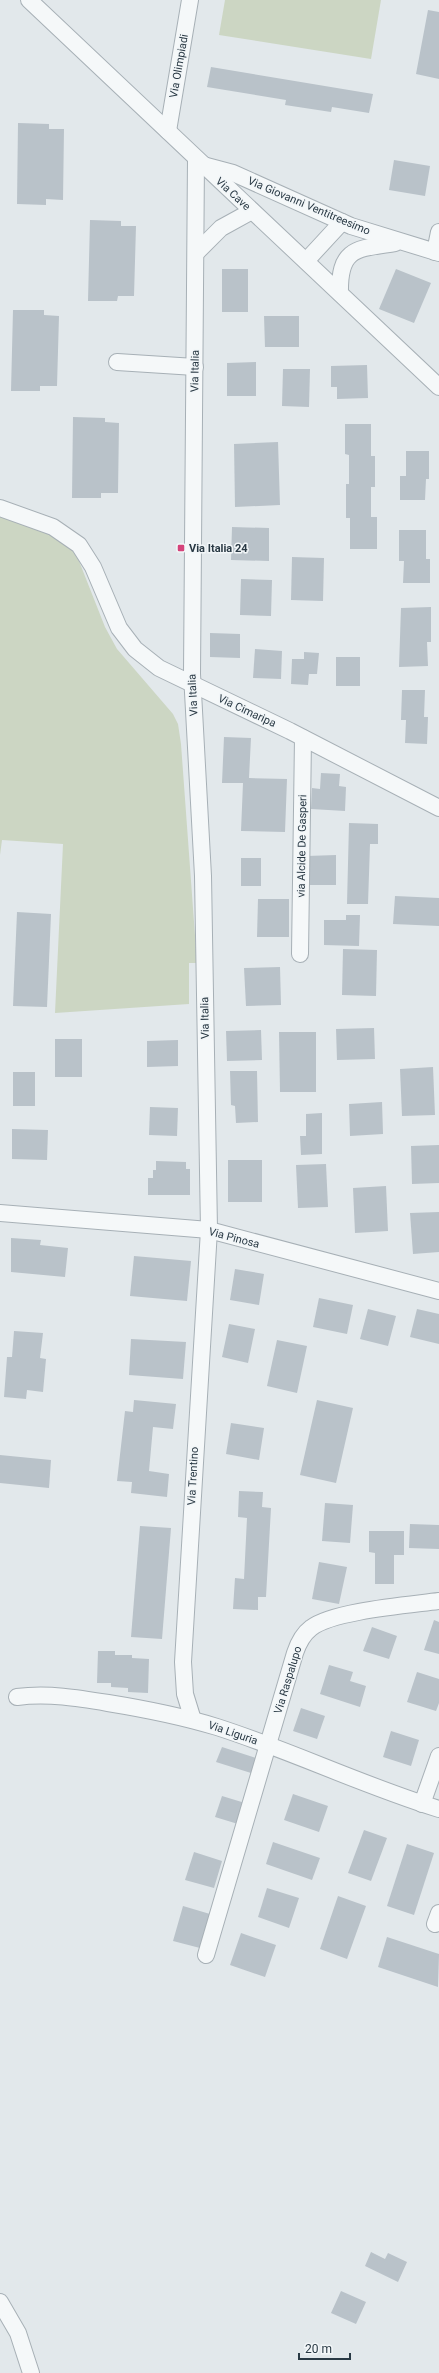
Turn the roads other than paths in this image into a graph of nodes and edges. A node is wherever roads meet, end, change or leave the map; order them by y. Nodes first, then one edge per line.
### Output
1 (29, 0) edge
2 (190, 0) edge
3 (168, 131) junction
4 (199, 162) junction
5 (252, 211) junction
6 (342, 222) junction
7 (439, 232) edge
8 (399, 242) junction
9 (437, 252) edge
10 (196, 253) junction
11 (306, 261) junction
12 (340, 293) junction
13 (117, 362) dead end
14 (195, 367) junction
15 (439, 387) edge
16 (0, 508) edge
17 (192, 685) junction
18 (303, 738) junction
19 (439, 808) edge
20 (300, 954) dead end
21 (0, 1213) edge
22 (209, 1230) junction
23 (439, 1291) edge
24 (439, 1600) edge
25 (17, 1697) dead end
26 (193, 1720) junction
27 (268, 1746) junction
28 (439, 1756) edge
29 (422, 1804) junction
30 (439, 1809) edge
31 (206, 1955) dead end
32 (0, 2302) edge
33 (31, 2373) edge

1 - 3 street, Via Cave
2 - 3 street, Via Olimpiadi
3 - 4 street, Via Cave
4 - 5 street, Via Cave
4 - 6 street, Via Giovanni Ventitreesimo
4 - 10 street, Via Italia
5 - 10 street
5 - 11 street, Via Cave
6 - 8 street, Via Giovanni Ventitreesimo
6 - 11 street
7 - 9 street
8 - 9 street, Via Giovanni Ventitreesimo
8 - 12 street
10 - 14 street, Via Italia
11 - 12 street, Via Cave
12 - 15 street, Via Cave
13 - 14 street
14 - 17 street, Via Italia
16 - 17 street, Via Cimaripa
17 - 18 street, Via Cimaripa
17 - 22 street, Via Italia
18 - 19 street, Via Cimaripa
18 - 20 street, via Alcide De Gasperi
21 - 22 street, Via Pinosa
22 - 23 street, Via Pinosa
22 - 26 street, Via Trentino
24 - 27 street, Via Raspalupo
25 - 26 street, Via Liguria
26 - 27 street, Via Liguria
27 - 29 street, Via Liguria
27 - 31 street, Via Raspalupo
28 - 29 street
29 - 30 street, Via Liguria
32 - 33 street

